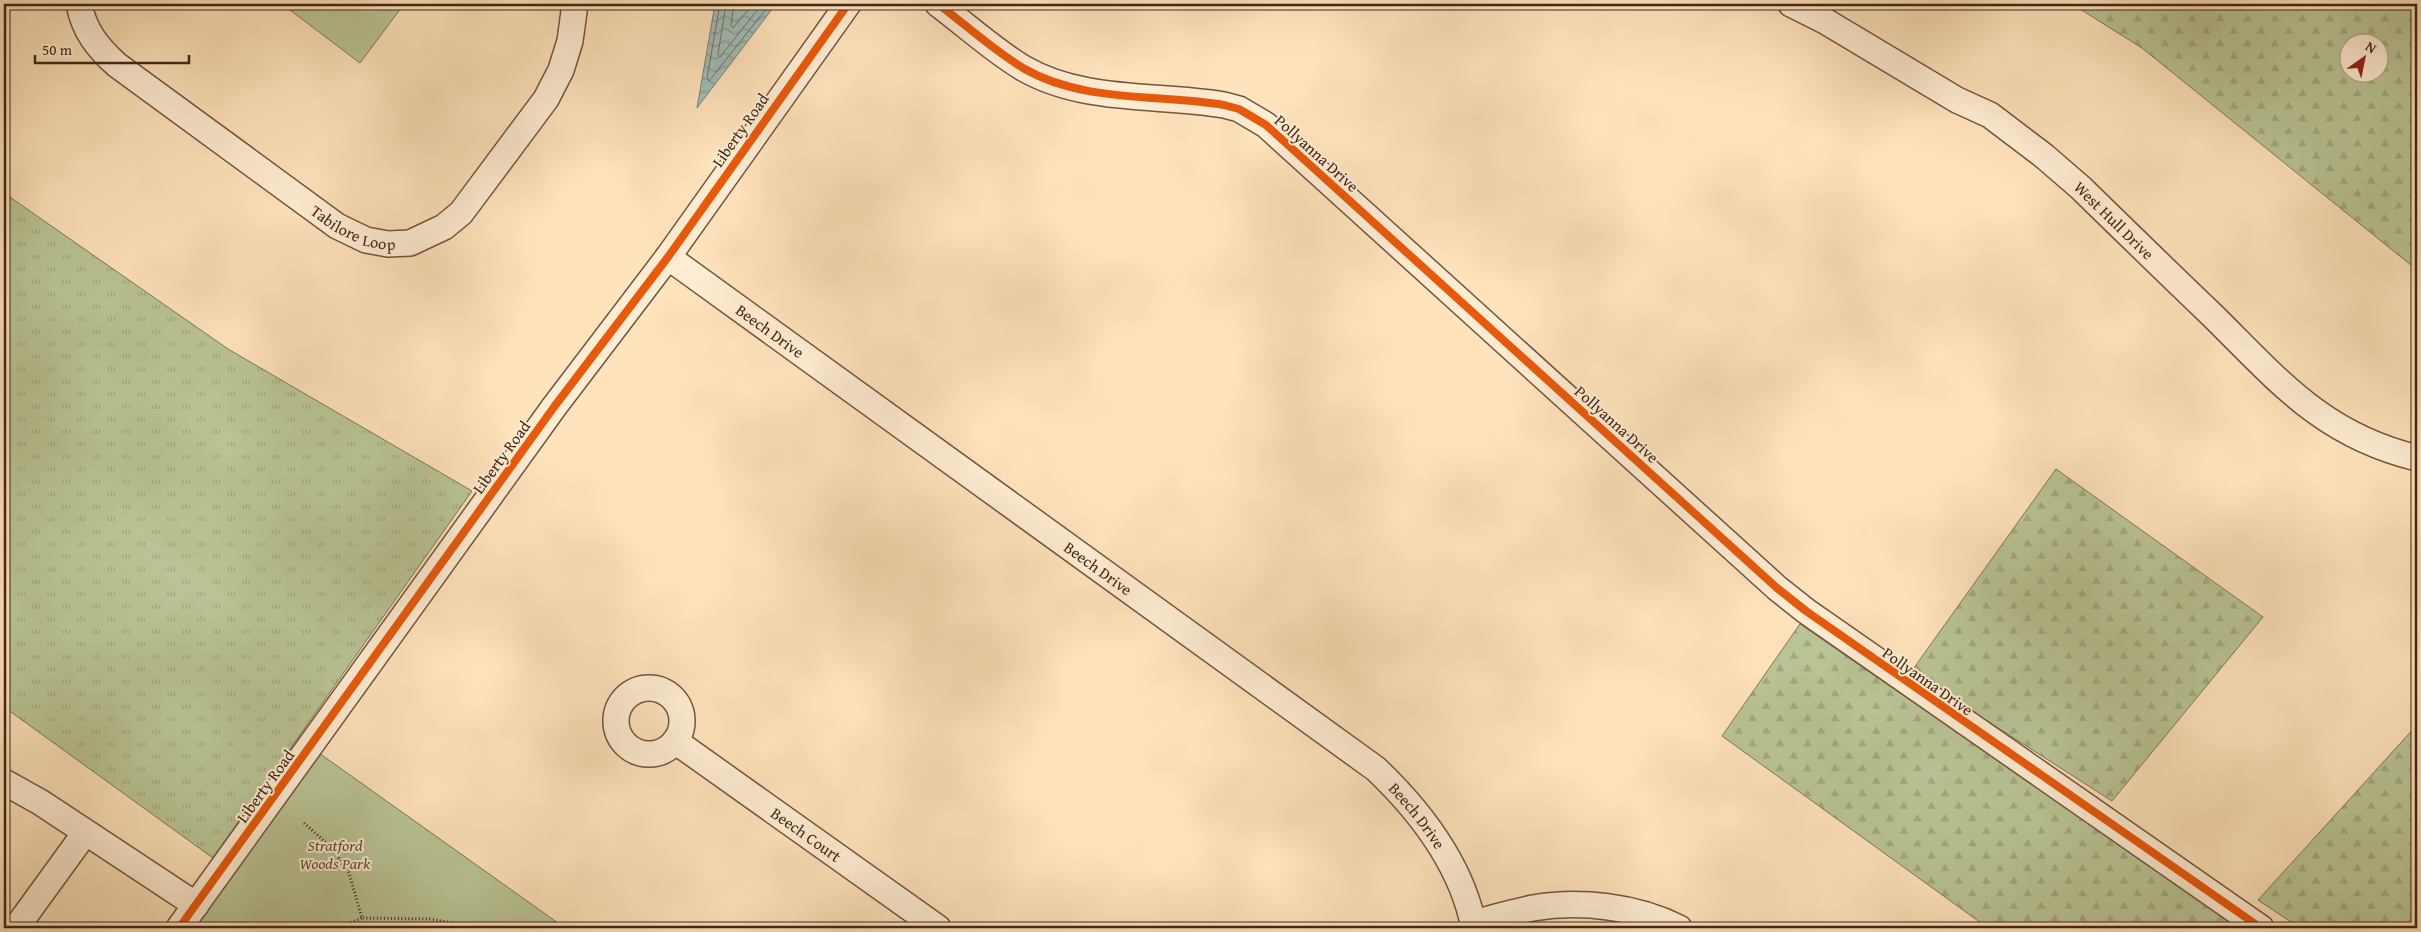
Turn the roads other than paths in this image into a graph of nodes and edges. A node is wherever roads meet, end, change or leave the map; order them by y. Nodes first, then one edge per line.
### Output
1 (80, 4) edge
2 (575, 4) edge
3 (848, 4) edge
4 (938, 4) edge
5 (1791, 4) edge
6 (668, 256) junction
7 (2417, 458) edge
8 (675, 741) dead end
9 (4, 782) edge
10 (85, 832) junction
11 (196, 905) junction
12 (1473, 925) edge
13 (16, 928) edge
14 (179, 928) edge
15 (938, 928) edge
16 (1679, 928) edge
17 (2261, 928) edge

1 - 2 street, Tabilore Loop
3 - 6 street, Liberty Road
4 - 17 street, Pollyanna Drive
5 - 7 street, West Hull Drive
6 - 11 street, Liberty Road
6 - 12 street, Beech Drive
8 - 15 street, Beech Court
9 - 10 street
10 - 11 street
10 - 13 street
11 - 14 street, Liberty Road
12 - 16 street

